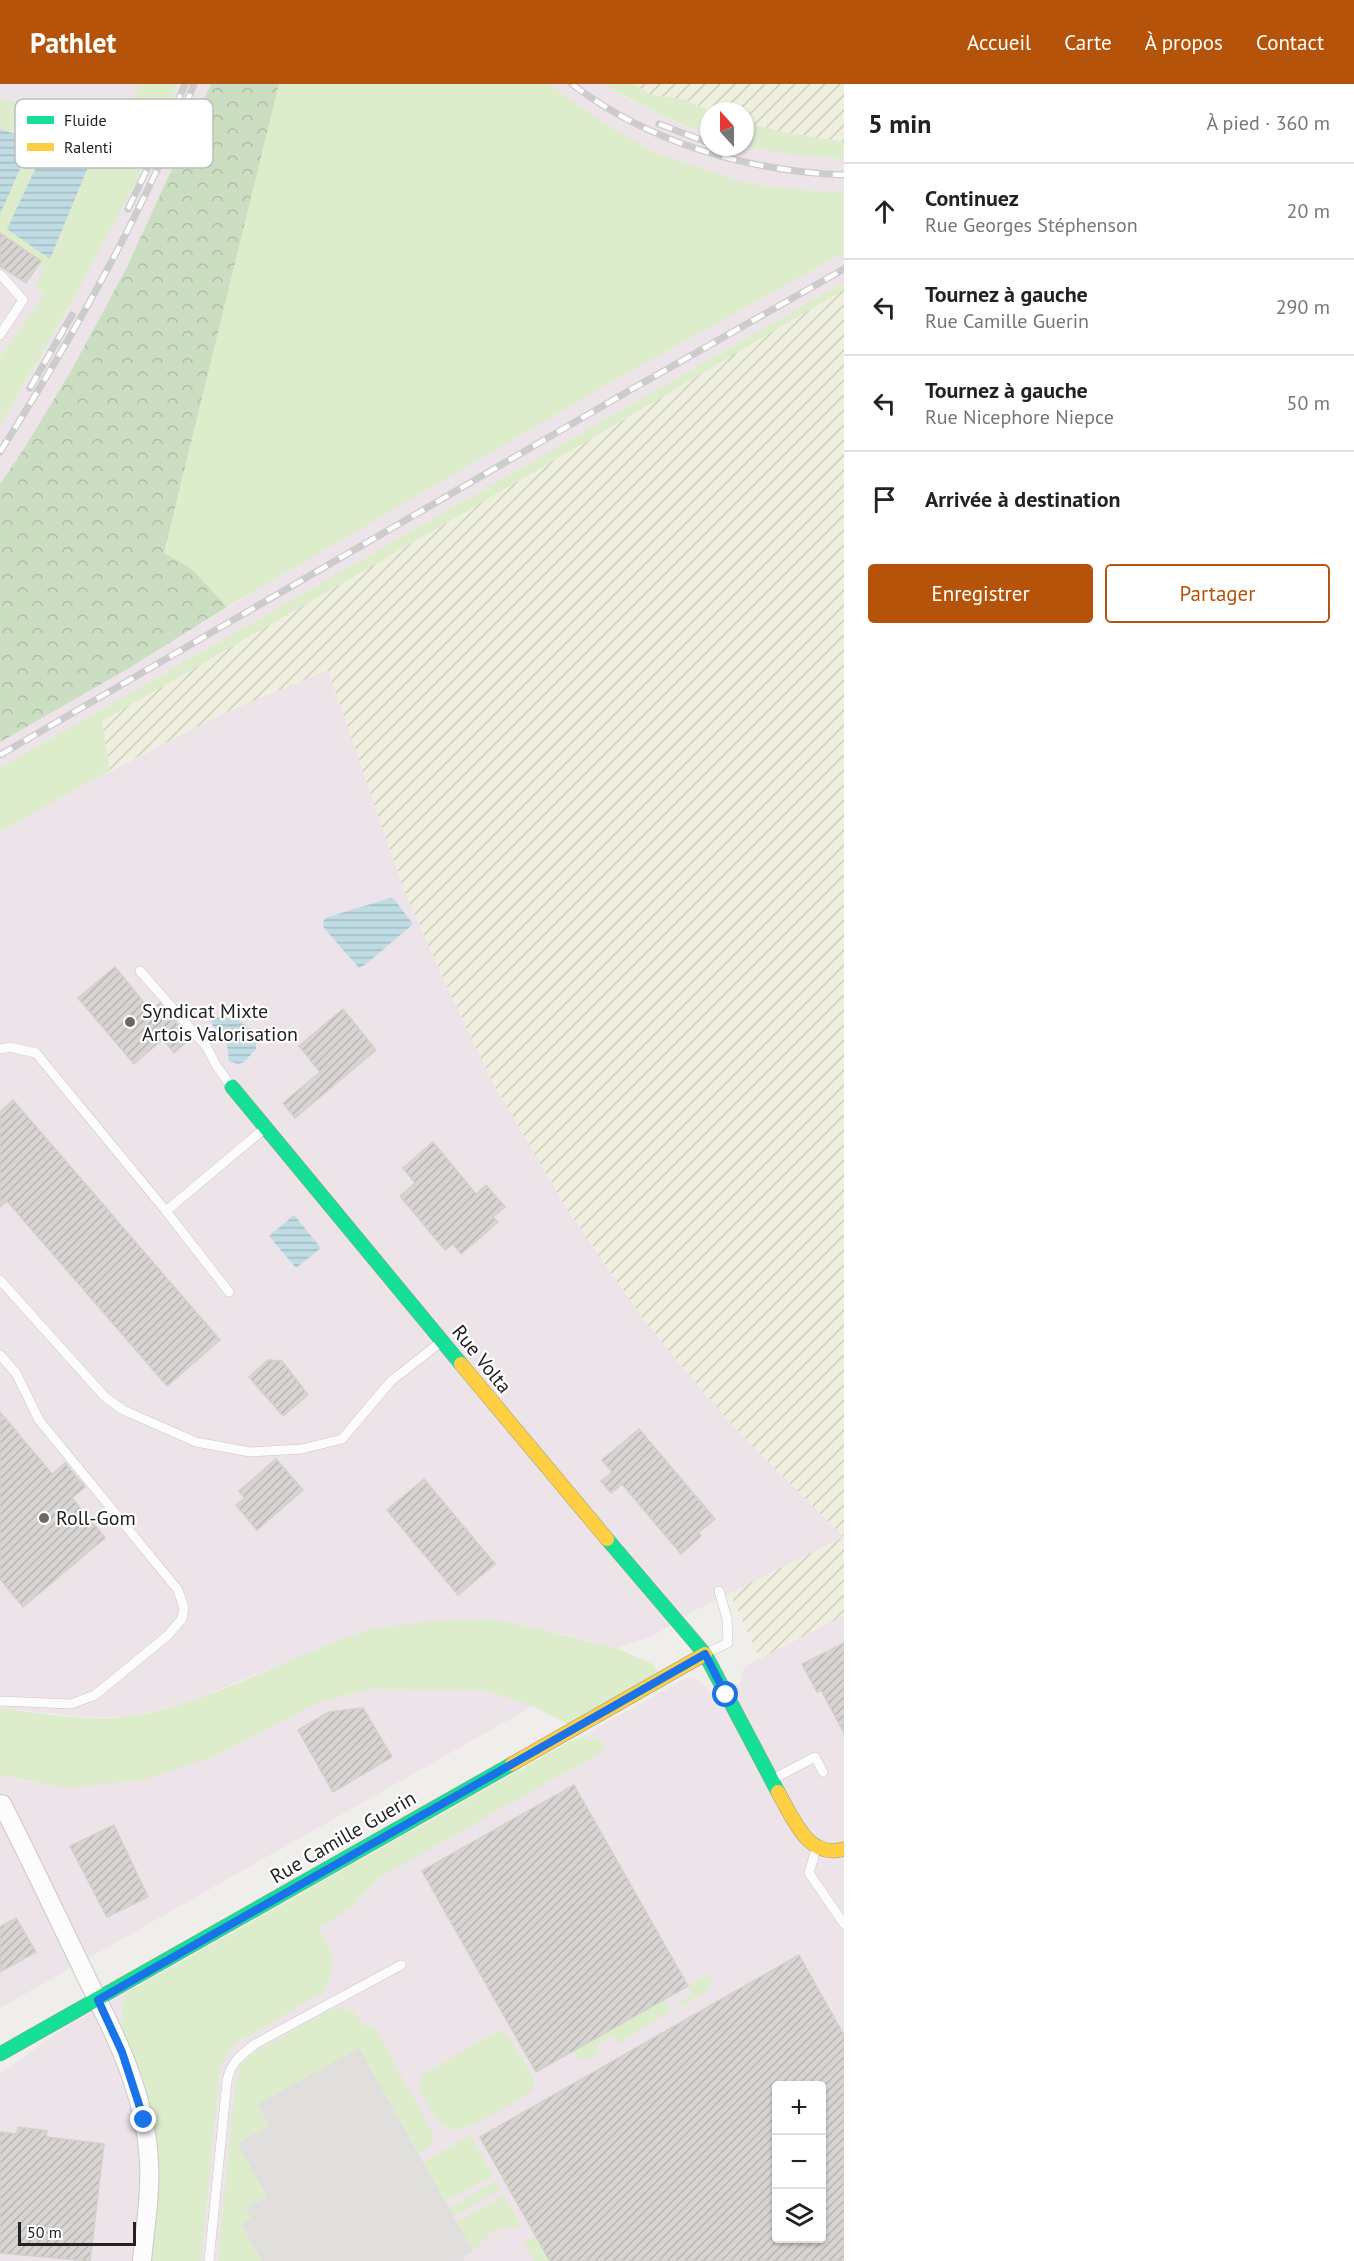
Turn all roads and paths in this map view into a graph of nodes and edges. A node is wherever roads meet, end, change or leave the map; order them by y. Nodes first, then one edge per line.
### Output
1 (0, 274) edge
2 (0, 335) edge
3 (140, 971) dead end
4 (0, 1049) edge
5 (232, 1087) joint
6 (266, 1128) junction
7 (166, 1211) junction
8 (0, 1280) edge
9 (229, 1292) dead end
10 (442, 1341) junction
11 (0, 1355) edge
12 (719, 1591) dead end
13 (705, 1654) junction
14 (0, 1701) edge
15 (823, 1772) dead end
16 (771, 1780) junction
17 (2, 1804) dead end
18 (816, 1848) junction
19 (844, 1849) edge
20 (844, 1924) edge
21 (401, 1965) dead end
22 (98, 2000) junction
23 (0, 2054) edge
24 (142, 2261) edge
25 (209, 2261) edge

1 - 2 lane
3 - 5 lane
4 - 7 lane
5 - 6 street, Rue Volta
6 - 7 lane
6 - 10 street, Rue Volta
7 - 9 lane
8 - 10 lane
10 - 13 street, Rue Volta
11 - 14 lane
12 - 13 lane
13 - 16 street, Rue Volta
13 - 22 street, Rue Camille Guerin
15 - 16 lane
16 - 18 street, Rue Volta
17 - 22 street
18 - 19 street
18 - 20 lane
21 - 25 lane
22 - 23 street, Rue Camille Guerin
22 - 24 street

